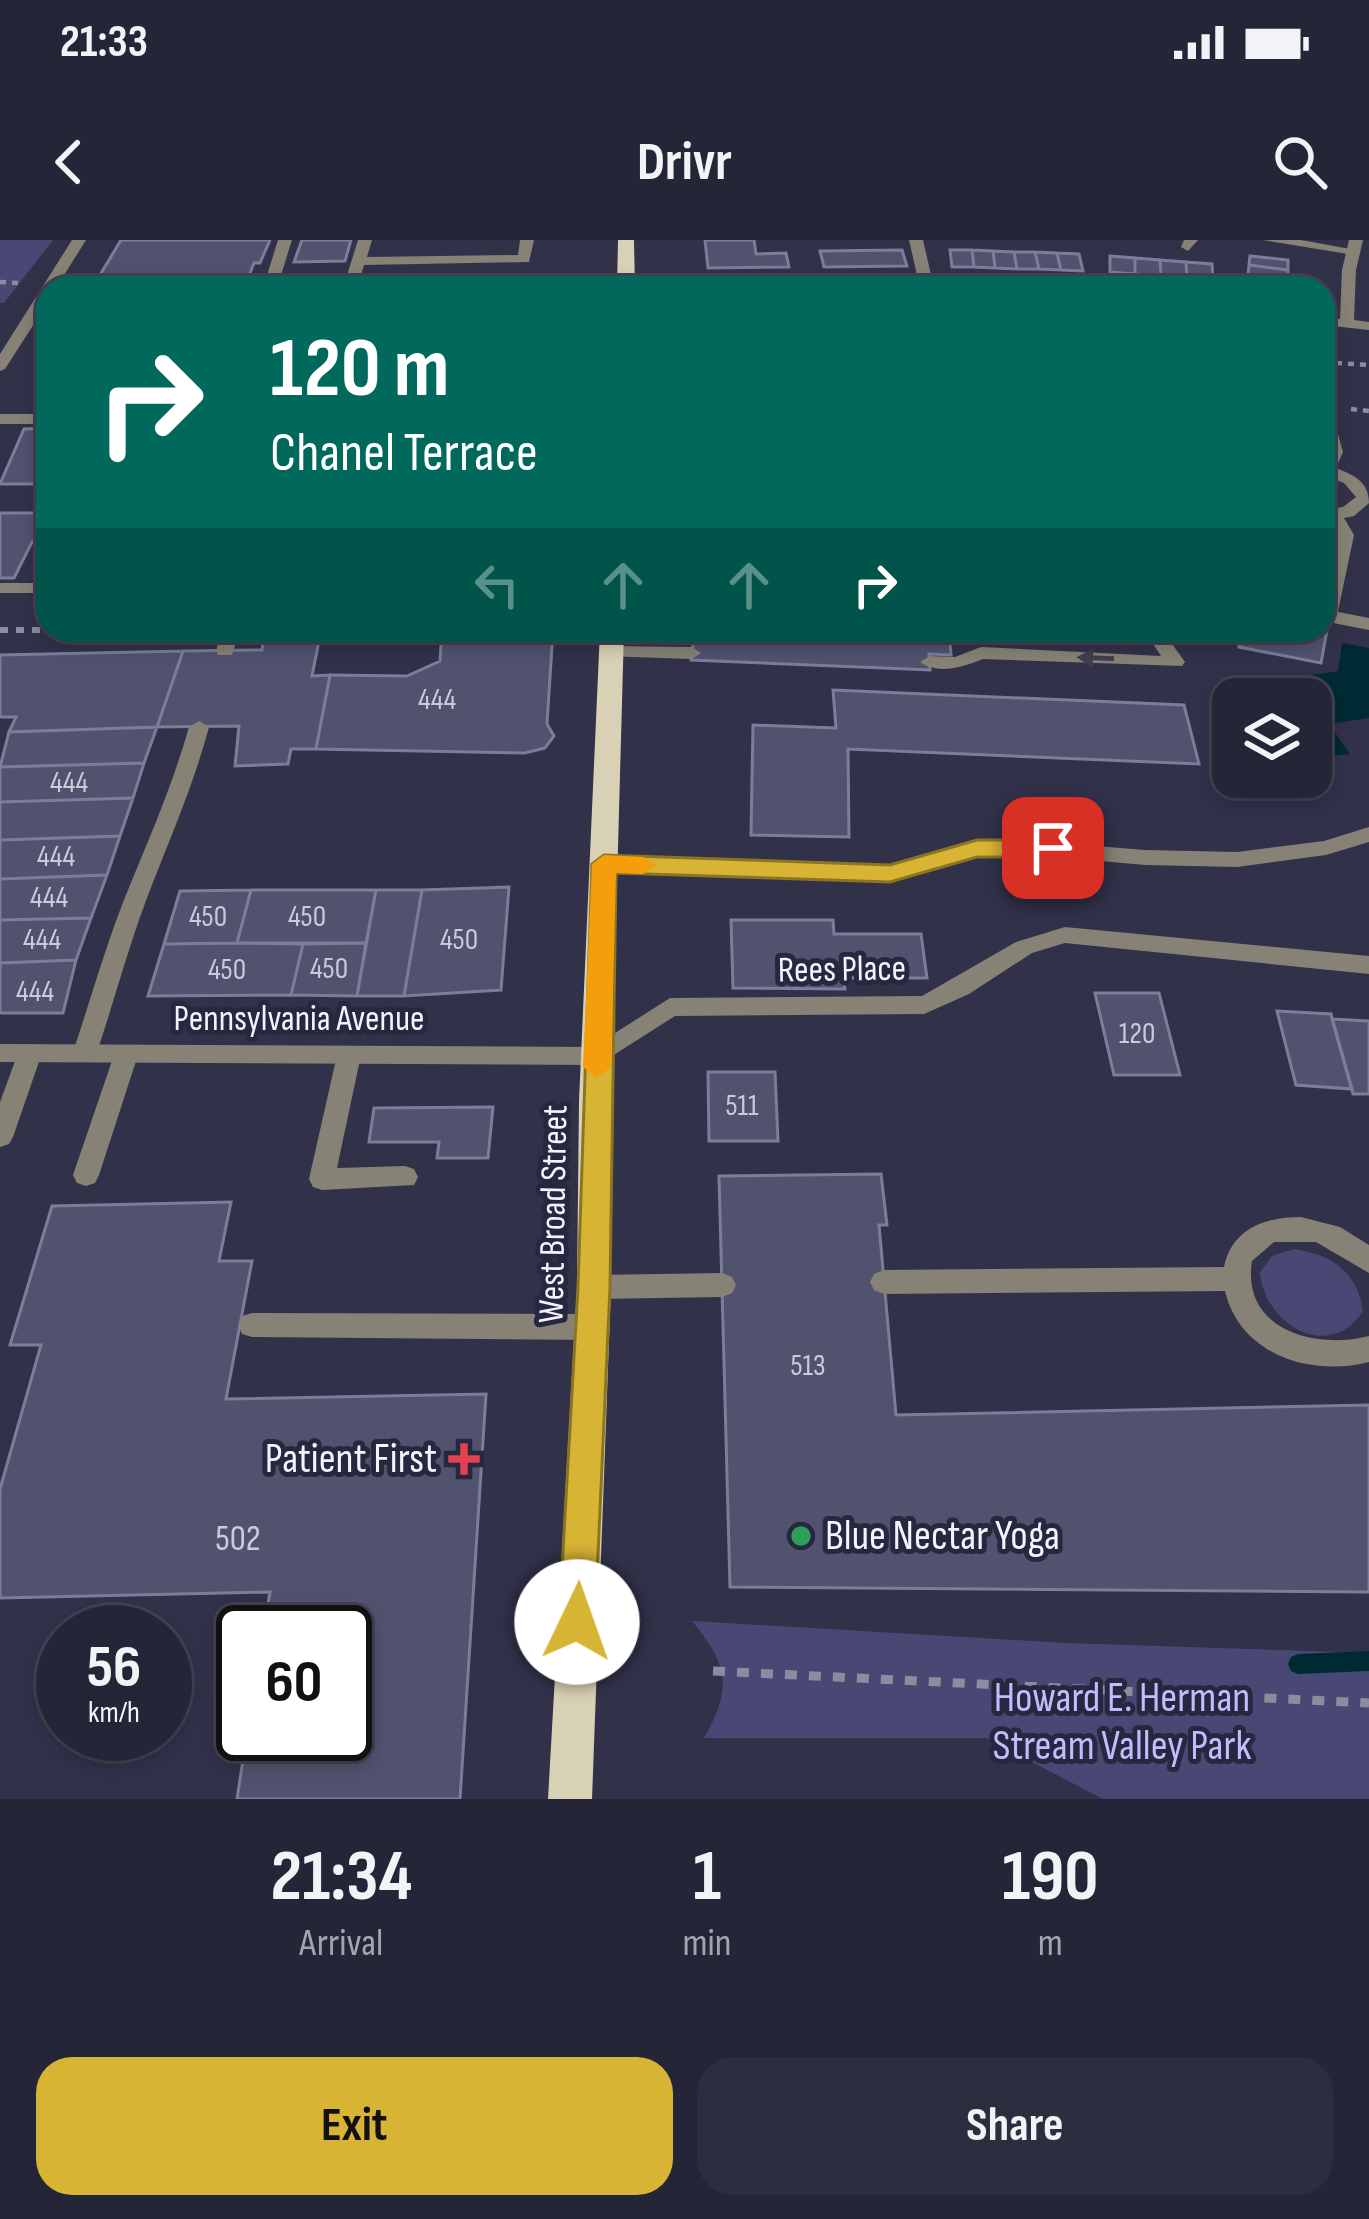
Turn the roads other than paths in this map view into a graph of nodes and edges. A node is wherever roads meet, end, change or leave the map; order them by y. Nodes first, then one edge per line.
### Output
1 (80, 240) edge
2 (285, 240) edge
3 (365, 240) edge
4 (527, 240) edge
5 (626, 240) edge
6 (916, 240) edge
7 (1270, 240) edge
8 (1355, 246) edge
9 (358, 261) junction
10 (58, 276) edge
11 (274, 276) edge
12 (354, 276) edge
13 (626, 276) edge
14 (924, 276) edge
15 (36, 311) edge
16 (1335, 322) edge
17 (1347, 323) junction
18 (1369, 326) edge
19 (0, 366) edge
20 (36, 418) edge
21 (0, 419) edge
22 (1335, 473) edge
23 (1335, 514) edge
24 (1335, 523) edge
25 (1335, 578) edge
26 (36, 587) edge
27 (0, 588) edge
28 (1335, 617) edge
29 (1369, 624) edge
30 (228, 642) edge
31 (612, 642) edge
32 (619, 642) edge
33 (1161, 642) edge
34 (225, 651) dead end
35 (692, 653) dead end
36 (929, 662) dead end
37 (199, 727) dead end
38 (1369, 834) edge
39 (604, 864) junction
40 (1369, 964) edge
41 (0, 1053) edge
42 (30, 1053) junction
43 (84, 1054) junction
44 (126, 1055) junction
45 (350, 1055) junction
46 (598, 1056) junction
47 (0, 1138) edge
48 (86, 1175) dead end
49 (404, 1178) dead end
50 (1369, 1261) edge
51 (1235, 1279) junction
52 (884, 1282) dead end
53 (722, 1285) dead end
54 (594, 1287) junction
55 (252, 1325) dead end
56 (592, 1327) junction
57 (1369, 1349) edge
58 (570, 1799) edge

1 - 10 street
2 - 11 street
3 - 9 street
4 - 9 street
5 - 13 main road
6 - 14 street
7 - 8 street
8 - 17 street
9 - 12 street
15 - 19 street
16 - 17 street
17 - 18 street
20 - 21 street
22 - 23 street
24 - 25 street
26 - 27 street
28 - 29 street
30 - 34 street
31 - 39 main road, West Broad Street
32 - 35 street
33 -> 36 street
37 - 43 street
38 - 39 street
39 - 46 main road, West Broad Street
40 - 46 street, Rees Place
41 - 42 street, Pennsylvania Avenue
42 - 43 street, Pennsylvania Avenue
42 - 47 street
43 - 44 street, Pennsylvania Avenue
44 - 45 street, Pennsylvania Avenue
44 - 48 street
45 - 46 street, Pennsylvania Avenue
45 - 49 street
46 - 54 main road, West Broad Street
50 - 51 street
51 - 52 street
51 - 57 street
53 - 54 street
54 - 56 main road, West Broad Street
55 - 56 street
56 - 58 main road, West Broad Street

